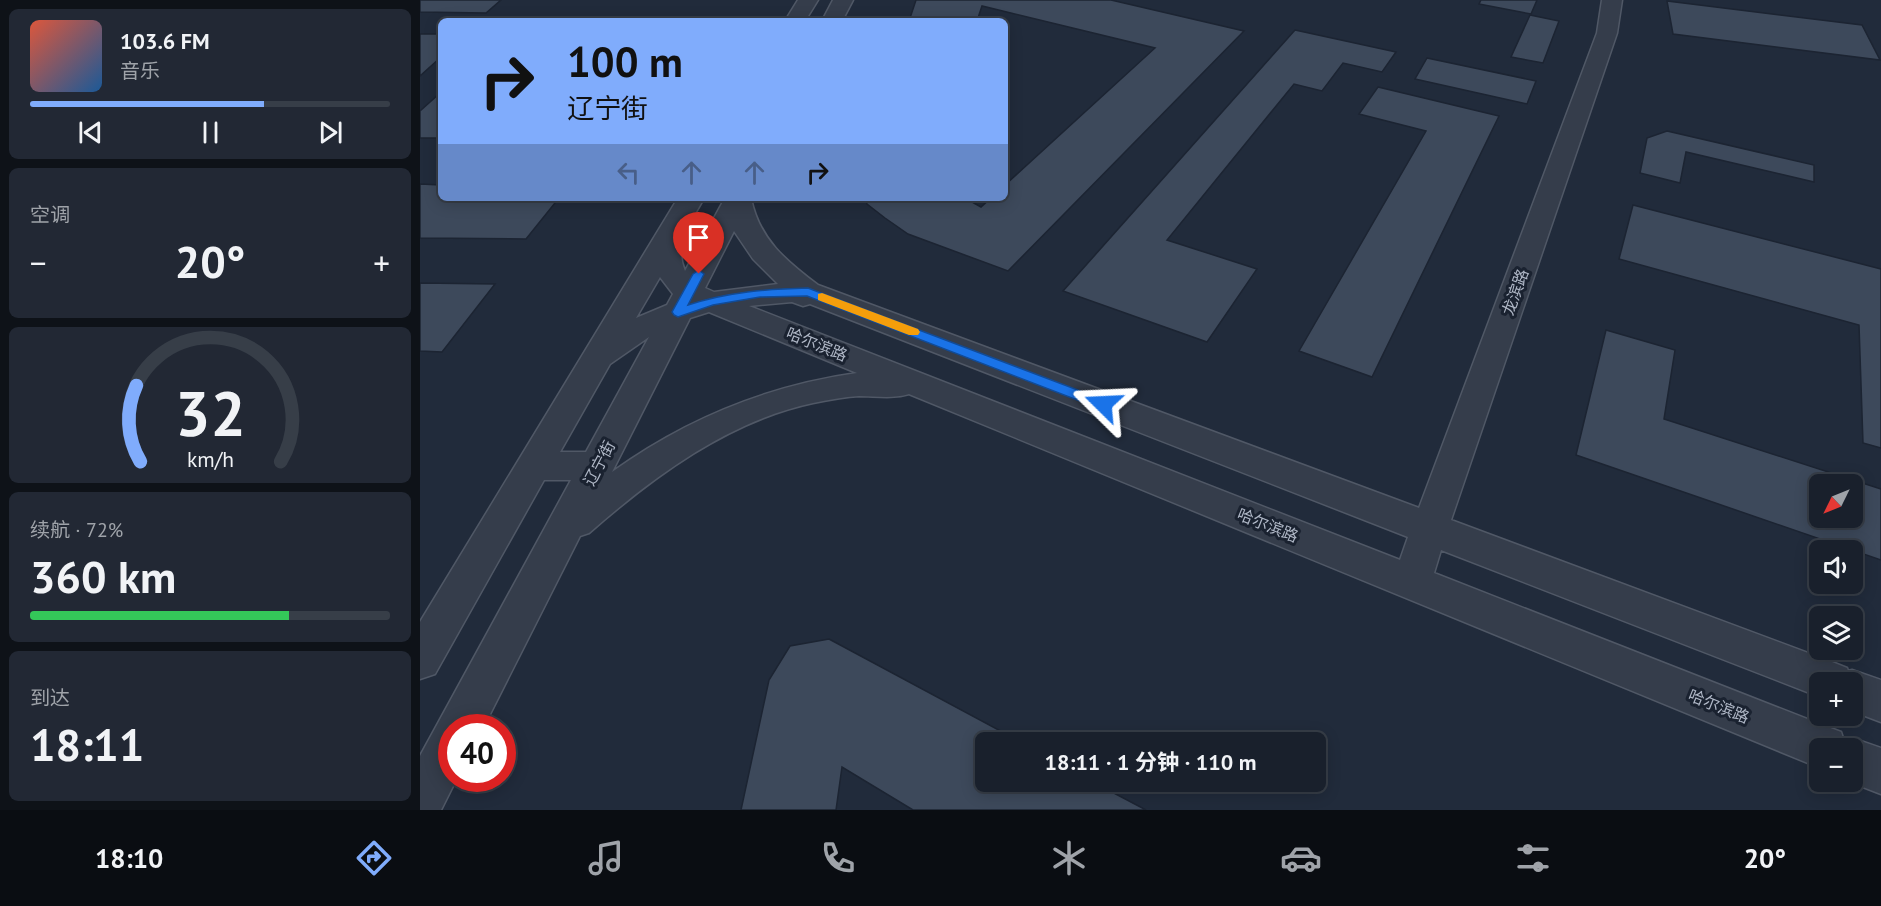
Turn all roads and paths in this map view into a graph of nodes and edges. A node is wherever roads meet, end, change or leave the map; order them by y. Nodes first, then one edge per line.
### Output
1 (808, 0) edge
2 (843, 0) edge
3 (1612, 0) edge
4 (797, 18) edge
5 (834, 18) edge
6 (735, 205) edge
7 (680, 218) edge
8 (808, 292) junction
9 (693, 302) junction
10 (769, 325) junction
11 (599, 356) junction
12 (925, 387) junction
13 (534, 466) junction
14 (597, 466) junction
15 (1430, 529) junction
16 (560, 538) junction
17 (1411, 582) junction
18 (420, 660) edge
19 (1809, 673) edge
20 (1863, 694) edge
21 (1881, 701) edge
22 (466, 714) edge
23 (1809, 742) edge
24 (1863, 764) edge
25 (438, 769) edge
26 (1881, 771) edge
27 (420, 802) edge

1 - 4 street
2 - 5 street
3 - 15 street, 龙滨路
6 - 7 street
6 - 8 street
6 - 9 street, 辽宁街
7 - 9 street, 哈尔滨路
7 - 11 street
8 - 9 street
8 - 10 street
8 - 15 street
9 - 10 street, 哈尔滨路
9 - 11 street
9 - 14 street, 辽宁街
10 - 12 street, 哈尔滨路
11 - 13 street
12 - 16 street
12 - 17 street, 哈尔滨路
13 - 14 street
13 - 18 street
14 - 16 street, 辽宁街
15 - 17 street, 龙滨路
15 - 19 street
16 - 22 street, 辽宁街
17 - 23 street, 哈尔滨路
20 - 21 street
24 - 26 street
25 - 27 street

